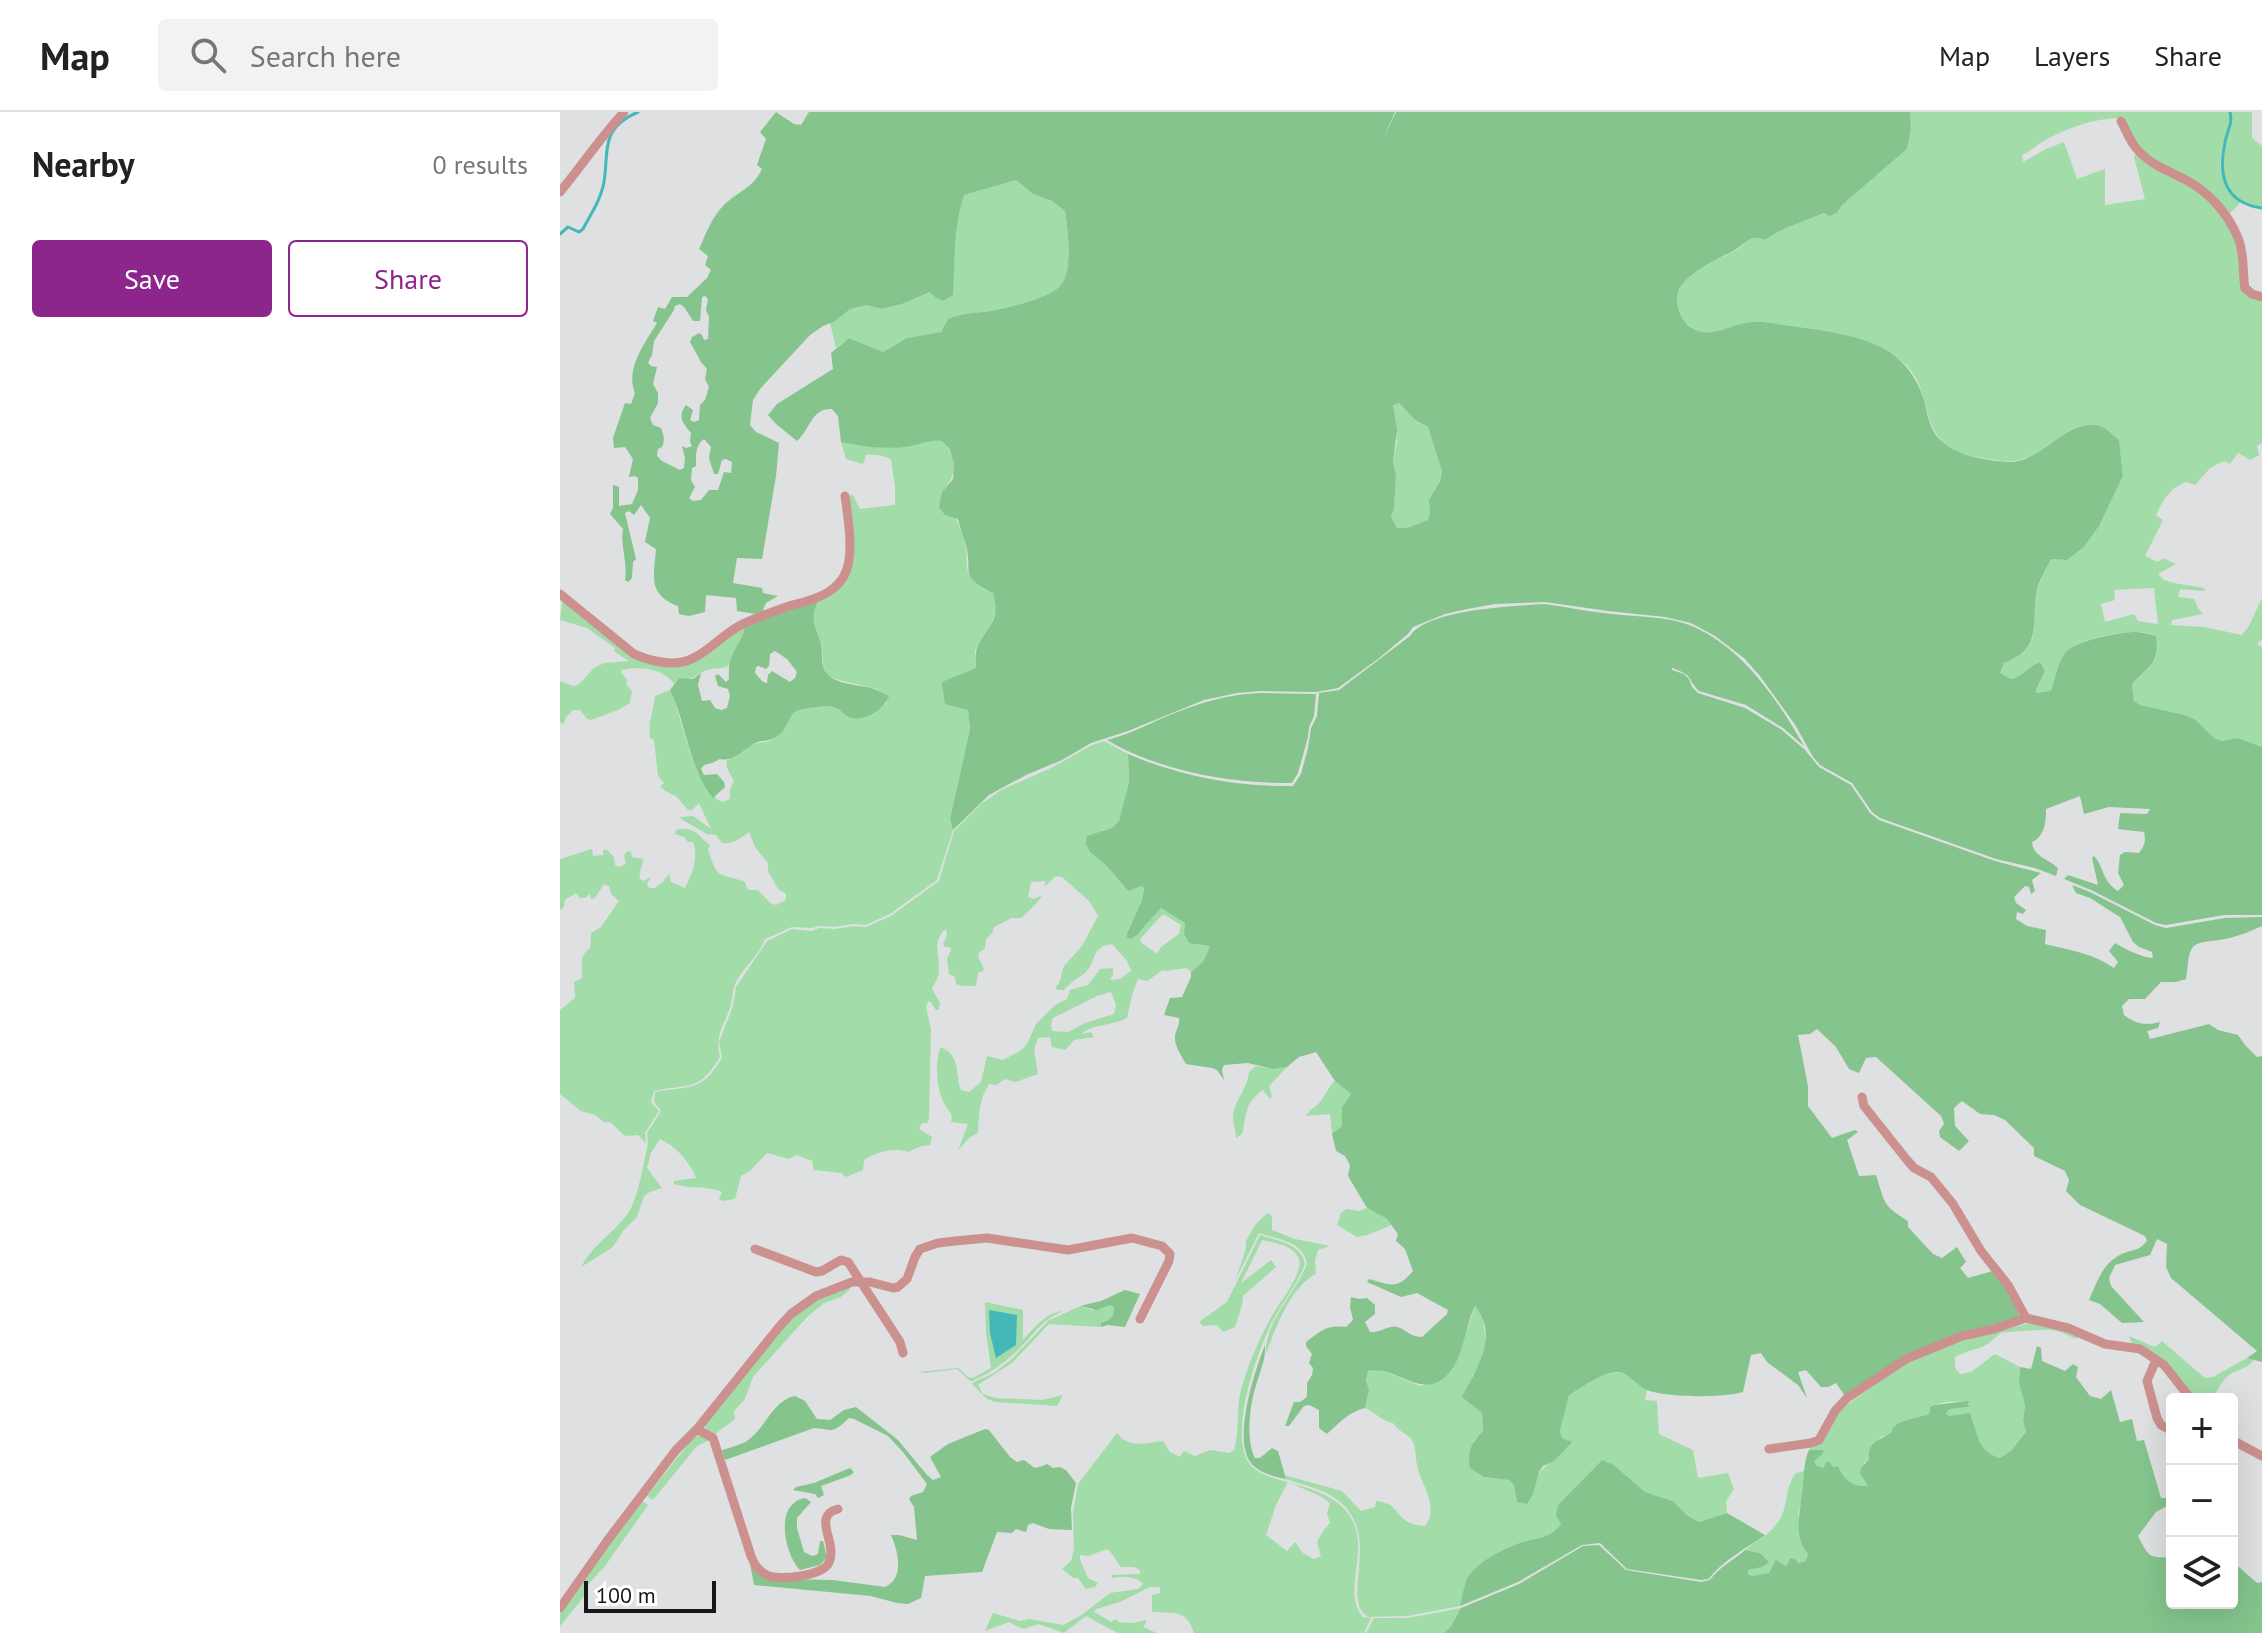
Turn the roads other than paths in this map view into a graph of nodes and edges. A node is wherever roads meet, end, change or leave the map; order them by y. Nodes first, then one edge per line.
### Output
1 (624, 112) edge
2 (2121, 121) dead end
3 (560, 192) edge
4 (2262, 297) edge
5 (845, 496) dead end
6 (560, 594) edge
7 (1862, 1097) dead end
8 (755, 1249) dead end
9 (862, 1281) junction
10 (2026, 1318) junction
11 (1140, 1319) dead end
12 (903, 1353) dead end
13 (2156, 1360) junction
14 (2186, 1393) edge
15 (2166, 1427) edge
16 (697, 1429) junction
17 (2238, 1444) edge
18 (1769, 1449) dead end
19 (2262, 1456) edge
20 (838, 1509) dead end
21 (560, 1608) edge

1 - 3 street
2 - 4 street
5 - 6 street
7 - 10 street
8 - 9 street
9 - 11 street
9 - 12 street
9 - 16 street
10 - 13 street
10 - 18 street
13 - 14 street
13 - 15 street
16 - 20 street
16 - 21 street
17 - 19 street

